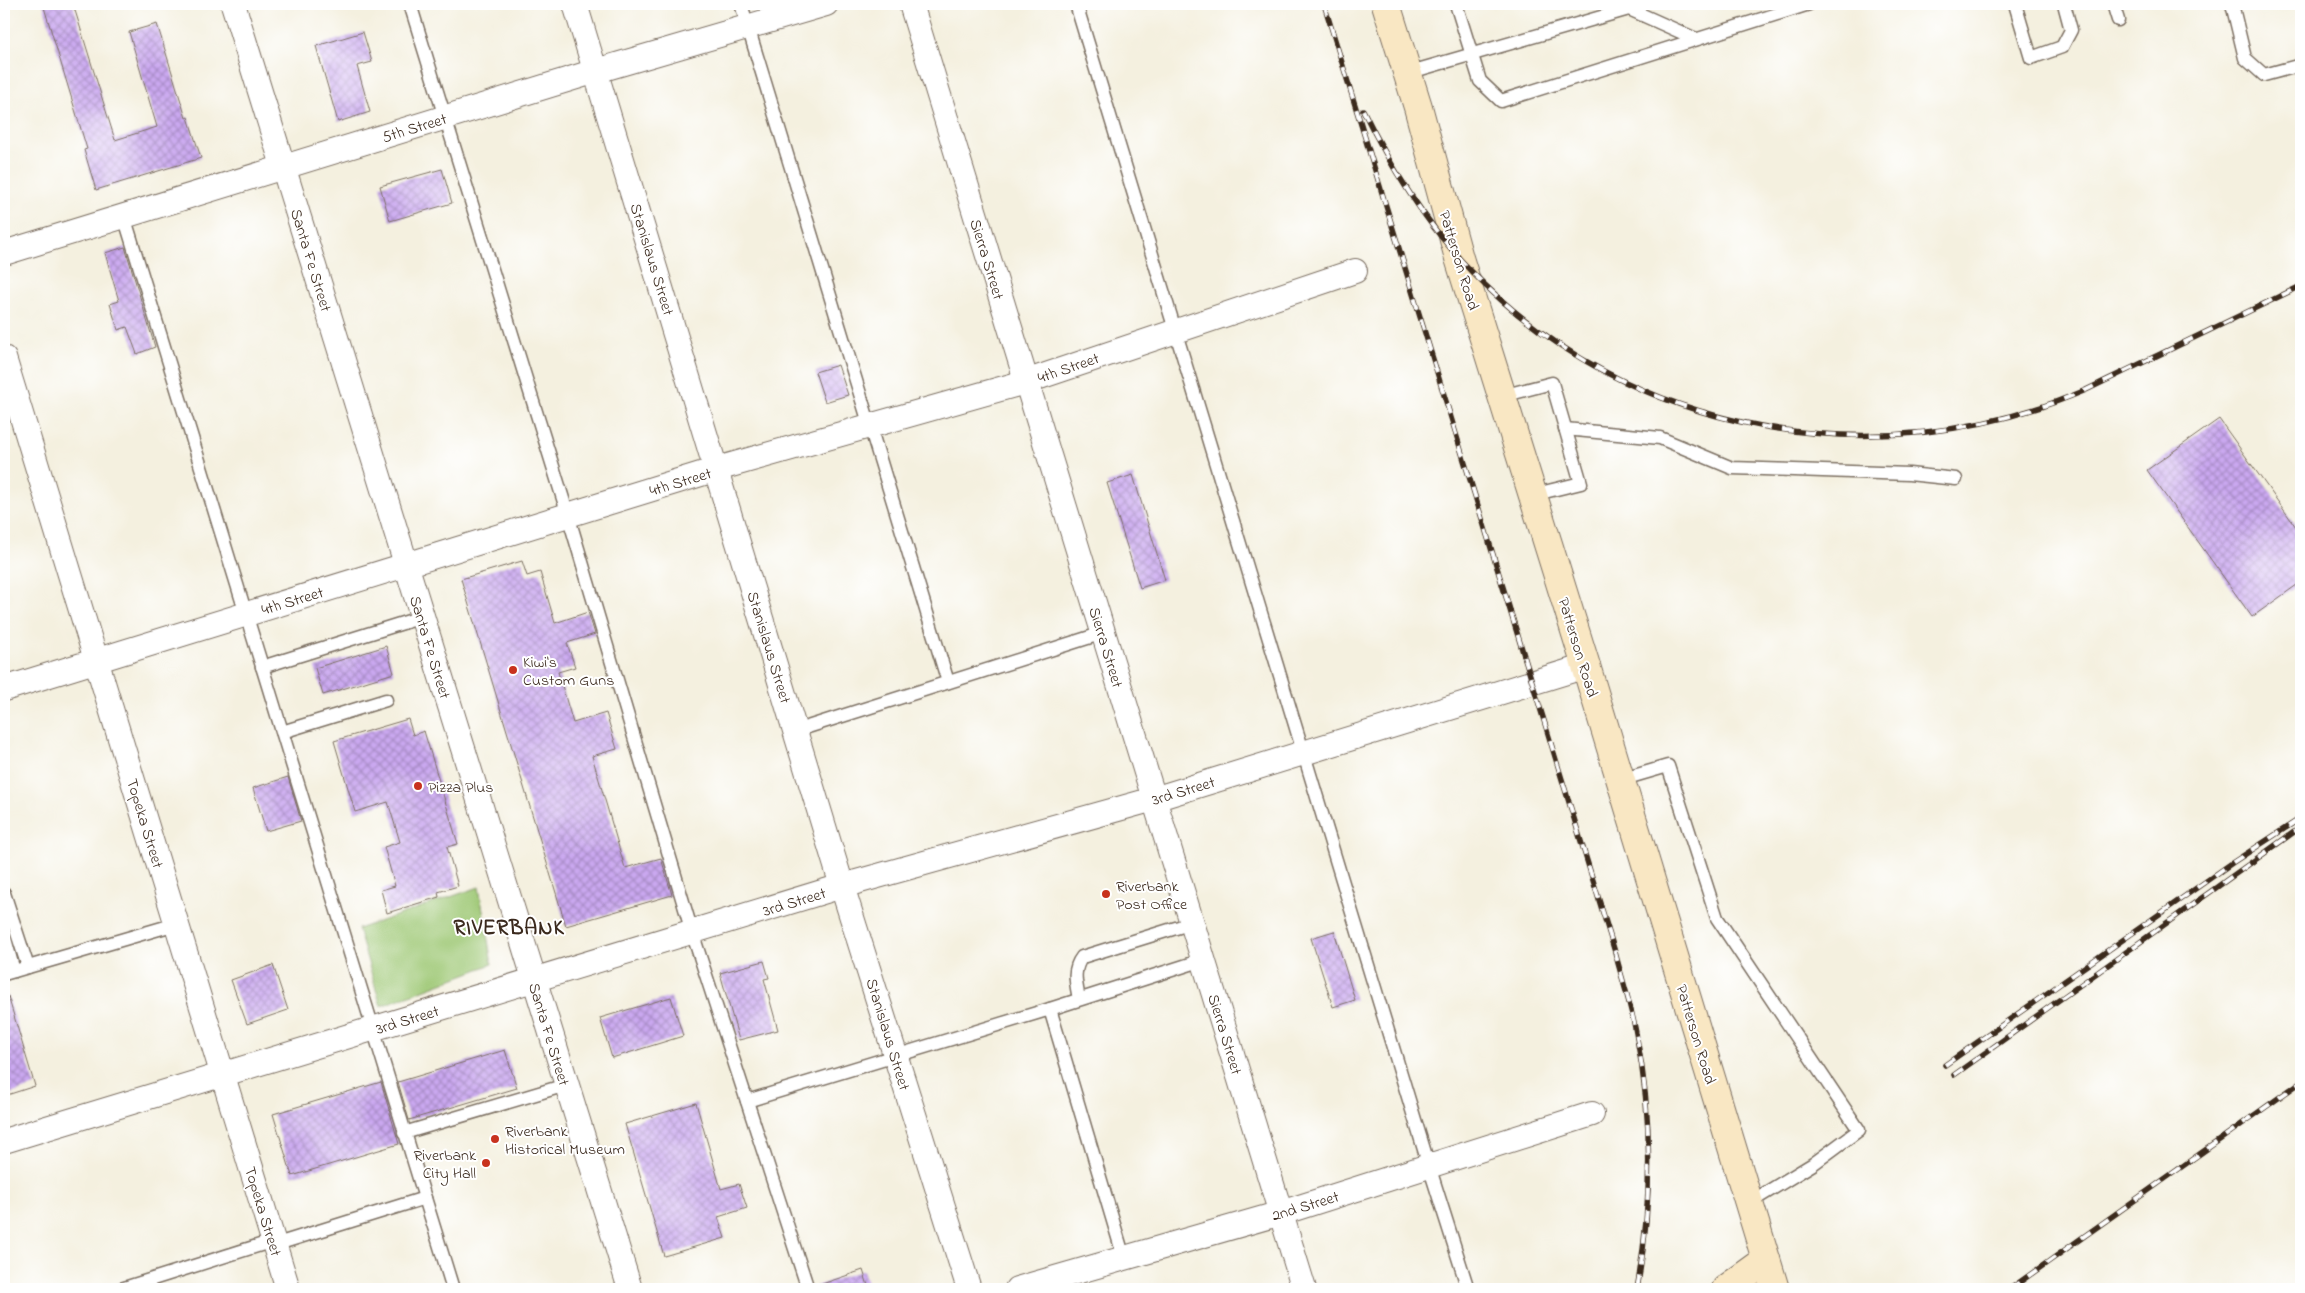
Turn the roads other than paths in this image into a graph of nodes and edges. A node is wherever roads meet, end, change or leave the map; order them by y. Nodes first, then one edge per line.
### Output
1 (233, 4) edge
2 (410, 4) edge
3 (575, 4) edge
4 (741, 4) edge
5 (826, 4) edge
6 (911, 4) edge
7 (1076, 4) edge
8 (1386, 4) edge
9 (1456, 4) edge
10 (1809, 4) edge
11 (2015, 4) edge
12 (2064, 4) edge
13 (2113, 4) edge
14 (2232, 4) edge
15 (2118, 20) dead end
16 (748, 27) junction
17 (1696, 39) junction
18 (1472, 55) junction
19 (2301, 65) edge
20 (596, 72) junction
21 (1407, 73) junction
22 (446, 117) junction
23 (283, 167) junction
24 (124, 216) junction
25 (4, 253) edge
26 (1355, 271) dead end
27 (1175, 331) junction
28 (4, 358) edge
29 (1025, 382) junction
30 (1502, 396) junction
31 (869, 426) junction
32 (1565, 429) junction
33 (716, 469) junction
34 (1956, 479) dead end
35 (1532, 495) junction
36 (568, 515) junction
37 (406, 565) junction
38 (247, 614) junction
39 (422, 617) junction
40 (1103, 633) junction
41 (96, 660) junction
42 (1586, 666) junction
43 (262, 667) junction
44 (948, 682) junction
45 (4, 688) edge
46 (386, 700) dead end
47 (795, 730) junction
48 (282, 732) junction
49 (1304, 753) junction
50 (1620, 780) junction
51 (1154, 799) junction
52 (842, 886) junction
53 (4, 893) edge
54 (1192, 923) junction
55 (176, 924) junction
56 (692, 932) junction
57 (4, 935) edge
58 (1204, 960) junction
59 (28, 967) junction
60 (9, 973) edge
61 (534, 980) junction
62 (1079, 999) junction
63 (1050, 1009) junction
64 (372, 1030) junction
65 (896, 1057) junction
66 (222, 1075) junction
67 (566, 1085) junction
68 (747, 1101) junction
69 (1592, 1114) dead end
70 (404, 1133) junction
71 (4, 1141) edge
72 (1429, 1166) junction
73 (425, 1198) junction
74 (1749, 1203) junction
75 (1281, 1213) junction
76 (274, 1243) junction
77 (1124, 1258) junction
78 (1766, 1260) junction
79 (122, 1289) edge
80 (288, 1289) edge
81 (453, 1289) edge
82 (630, 1289) edge
83 (808, 1289) edge
84 (968, 1289) edge
85 (1017, 1289) edge
86 (1304, 1289) edge
87 (1468, 1289) edge
88 (1726, 1289) edge
89 (1775, 1289) edge

1 - 23 street, Santa Fe Street
2 - 22 lane
3 - 20 street, Stanislaus Street
4 - 16 lane
5 - 16 street, 5th Street
6 - 29 street, Sierra Street
7 - 27 lane
8 - 21 main road, Patterson Road
9 - 18 lane
10 - 17 lane
11 - 12 lane
13 - 15 lane
14 - 19 lane
16 - 20 street, 5th Street
16 - 31 lane
17 - 18 lane
17 - 18 lane
18 - 21 lane
20 - 22 street, 5th Street
20 - 33 street, Stanislaus Street
21 - 30 main road, Patterson Road
22 - 23 street, 5th Street
22 - 36 lane
23 - 24 street, 5th Street
23 - 37 street, Santa Fe Street
24 - 25 street, 5th Street
24 - 38 lane
26 - 27 street, 4th Street
27 - 29 street, 4th Street
27 - 49 lane
28 - 41 street, Topeka Street
29 - 31 street, 4th Street
29 - 40 street, Sierra Street
30 - 32 lane
30 - 35 main road, Patterson Road
31 - 33 street, 4th Street
31 - 44 lane
32 - 34 lane
32 - 35 lane
33 - 36 street, 4th Street
33 - 47 street, Stanislaus Street
35 - 42 main road, Patterson Road
36 - 37 street, 4th Street
36 - 56 lane
37 - 38 street, 4th Street
37 - 39 street, Santa Fe Street
38 - 41 street, 4th Street
38 - 43 lane
39 - 43 lane
39 - 61 street, Santa Fe Street
40 - 44 lane
40 - 51 street, Sierra Street
41 - 45 street, 4th Street
41 - 55 street, Topeka Street
42 - 49 street, 3rd Street
42 - 50 main road, Patterson Road
43 - 48 lane
44 - 47 lane
46 - 48 lane
47 - 52 street, Stanislaus Street
48 - 64 lane
49 - 51 street, 3rd Street
49 - 72 lane
50 - 74 main road, Patterson Road
50 - 74 lane
51 - 52 street, 3rd Street
51 - 54 street, Sierra Street
52 - 56 street, 3rd Street
52 - 65 street, Stanislaus Street
53 - 59 lane
54 - 58 street, Sierra Street
54 - 62 lane
55 - 59 lane
55 - 66 street, Topeka Street
56 - 61 street, 3rd Street
56 - 68 lane
57 - 60 lane
58 - 62 lane
58 - 75 street, Sierra Street
59 - 60 lane
61 - 64 street, 3rd Street
61 - 67 street, Santa Fe Street
62 - 63 lane
63 - 65 lane
63 - 77 lane
64 - 66 street, 3rd Street
64 - 70 lane
65 - 68 lane
65 - 84 street, Stanislaus Street
66 - 71 street, 3rd Street
66 - 76 street, Topeka Street
67 - 70 lane
67 - 82 street, Santa Fe Street
68 - 83 lane
69 - 72 street, 2nd Street
70 - 73 lane
72 - 75 street, 2nd Street
72 - 87 lane
73 - 76 lane
73 - 81 lane
74 - 78 main road, Patterson Road
75 - 77 street, 2nd Street
75 - 86 street, Sierra Street
76 - 79 lane
76 - 80 street, Topeka Street
77 - 85 street, 2nd Street
78 - 88 main road
78 - 89 main road, Patterson Road

